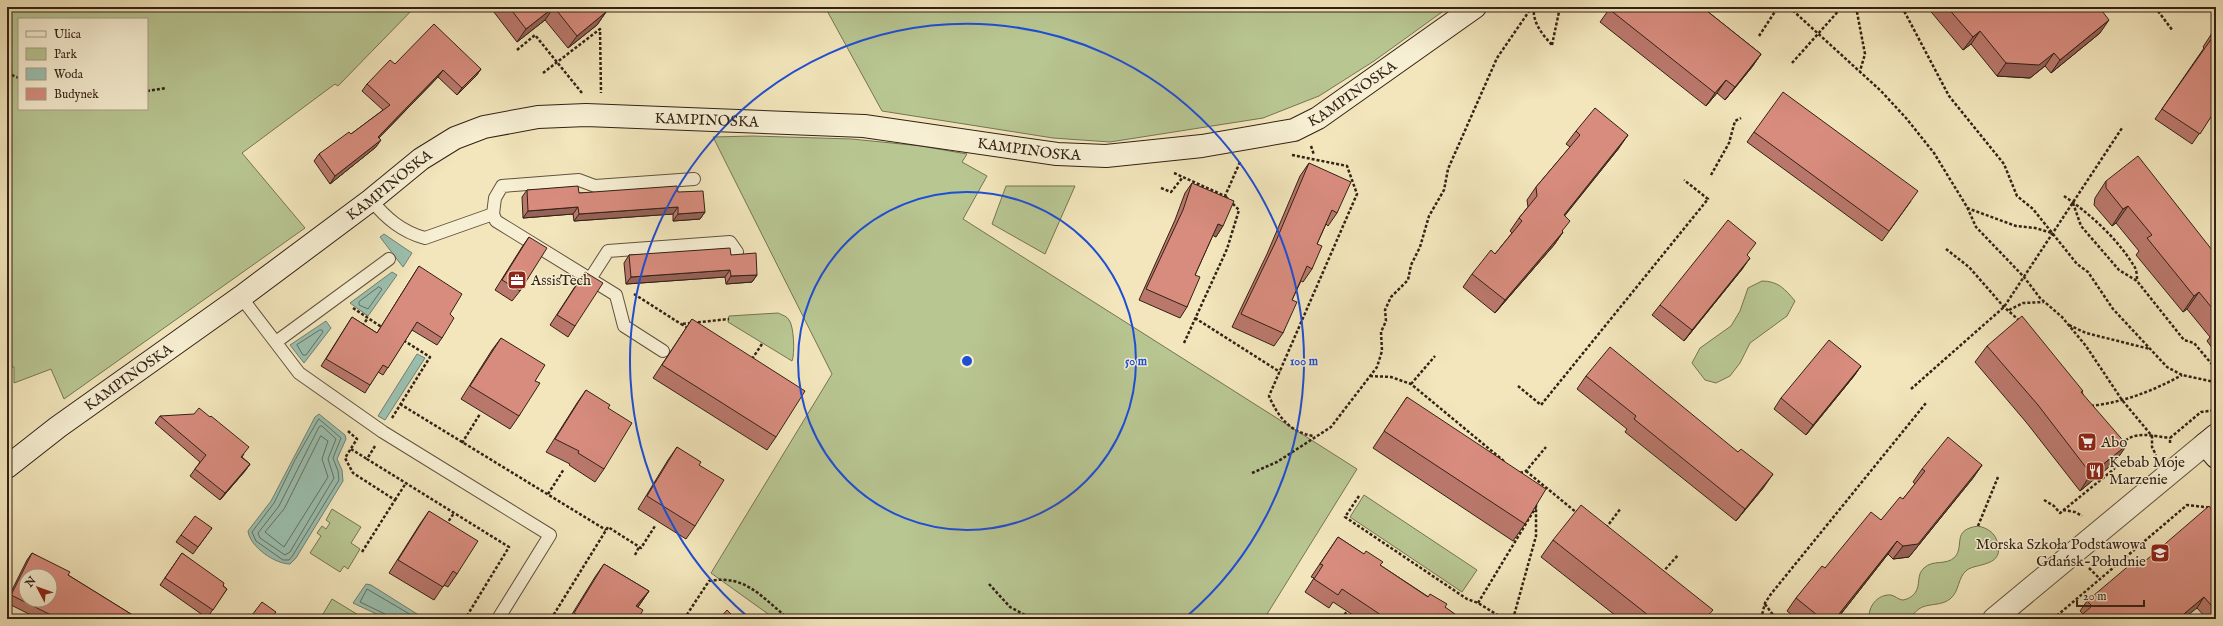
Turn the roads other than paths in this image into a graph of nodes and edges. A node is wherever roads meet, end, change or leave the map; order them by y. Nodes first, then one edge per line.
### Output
1 (1475, 7) edge
2 (694, 179) dead end
3 (371, 200) junction
4 (493, 214) junction
5 (737, 252) dead end
6 (389, 259) dead end
7 (590, 279) junction
8 (241, 297) junction
9 (276, 342) junction
10 (663, 352) dead end
11 (2212, 445) edge
12 (7, 467) edge
13 (498, 619) edge
14 (1994, 619) edge

1 - 3 street, KAMPINOSKA
2 - 4 lane
3 - 4 lane
3 - 8 street, KAMPINOSKA
4 - 7 lane
5 - 7 lane
6 - 9 lane
7 - 10 lane
8 - 9 lane
8 - 12 street, KAMPINOSKA
9 - 13 lane
11 - 14 street

